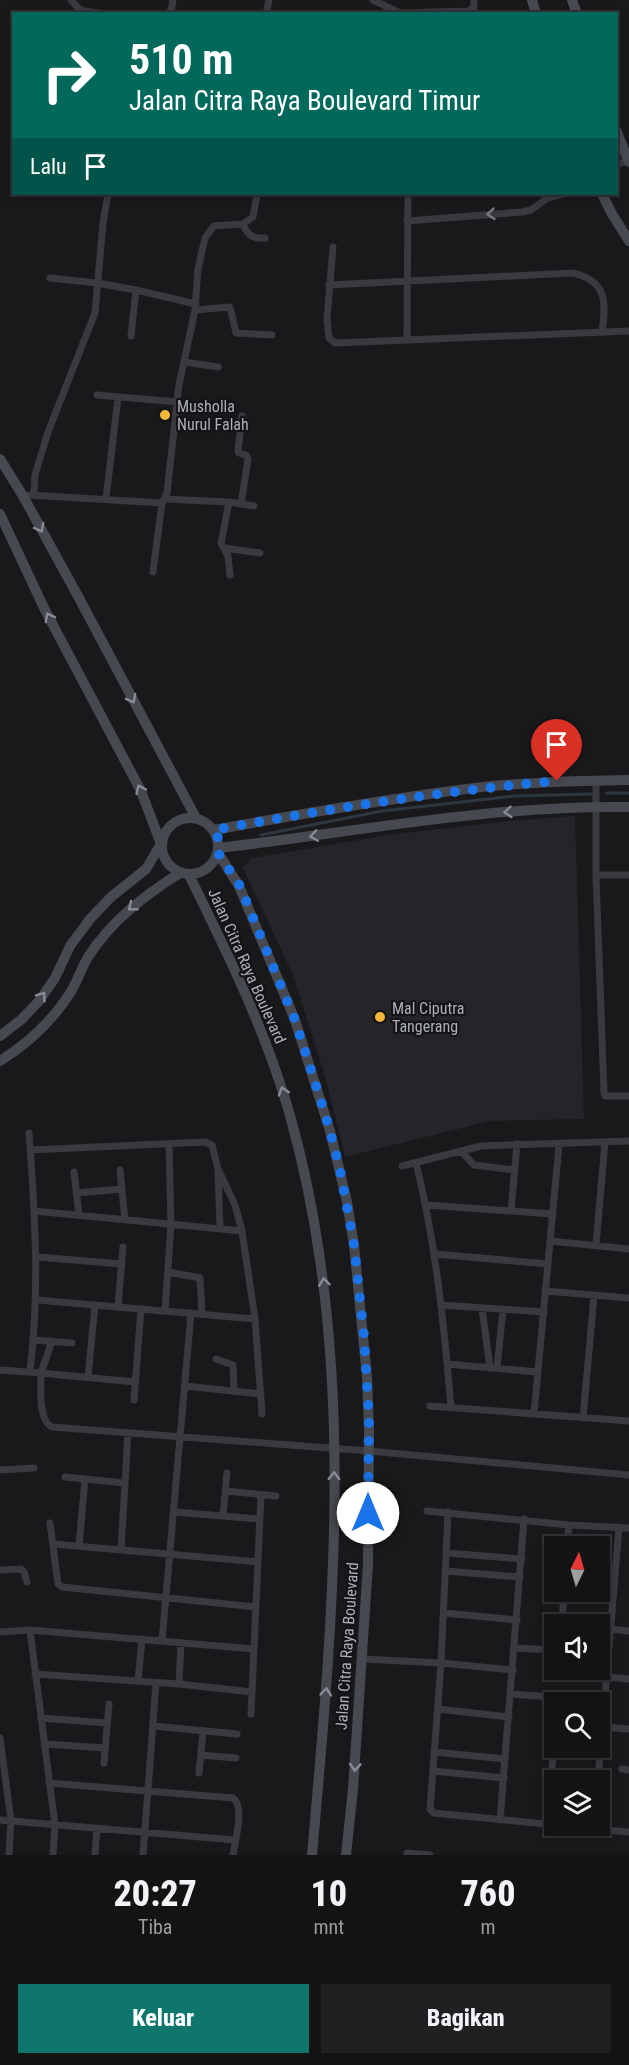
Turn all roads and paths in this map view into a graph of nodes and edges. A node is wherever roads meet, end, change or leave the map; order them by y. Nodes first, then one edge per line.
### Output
1 (71, 0) edge
2 (373, 0) edge
3 (474, 0) edge
4 (78, 11) edge
5 (400, 12) edge
6 (436, 12) edge
7 (618, 135) edge
8 (629, 161) edge
9 (108, 195) edge
10 (257, 195) edge
11 (408, 195) edge
12 (540, 195) edge
13 (559, 195) edge
14 (602, 195) edge
15 (546, 199) junction
16 (407, 221) junction
17 (243, 224) junction
18 (265, 238) dead end
19 (629, 241) edge
20 (333, 247) dead end
21 (50, 278) dead end
22 (406, 280) junction
23 (97, 283) junction
24 (329, 285) junction
25 (136, 290) junction
26 (196, 307) junction
27 (629, 331) edge
28 (602, 333) junction
29 (272, 335) dead end
30 (131, 336) dead end
31 (407, 340) junction
32 (184, 362) junction
33 (218, 367) dead end
34 (97, 395) dead end
35 (118, 398) junction
36 (178, 402) junction
37 (242, 416) dead end
38 (0, 459) edge
39 (28, 495) junction
40 (106, 498) junction
41 (163, 501) junction
42 (229, 502) junction
43 (241, 504) junction
44 (254, 506) dead end
45 (0, 514) edge
46 (224, 548) junction
47 (260, 554) dead end
48 (153, 572) dead end
49 (230, 575) dead end
50 (629, 780) edge
51 (596, 783) junction
52 (597, 802) junction
53 (629, 807) edge
54 (196, 818) junction
55 (214, 830) junction
56 (161, 844) junction
57 (218, 850) junction
58 (184, 874) junction
59 (596, 875) junction
60 (629, 875) edge
61 (0, 1036) edge
62 (0, 1061) edge
63 (629, 1096) edge
64 (29, 1133) dead end
65 (629, 1141) edge
66 (605, 1142) junction
67 (169, 1144) junction
68 (517, 1144) junction
69 (559, 1144) junction
70 (30, 1150) junction
71 (460, 1150) junction
72 (416, 1163) junction
73 (402, 1166) dead end
74 (218, 1169) junction
75 (120, 1170) dead end
76 (514, 1170) junction
77 (74, 1172) dead end
78 (122, 1189) junction
79 (76, 1193) junction
80 (427, 1205) junction
81 (34, 1211) junction
82 (511, 1211) junction
83 (79, 1215) junction
84 (553, 1215) junction
85 (125, 1220) junction
86 (171, 1224) junction
87 (220, 1229) junction
88 (242, 1231) junction
89 (550, 1241) junction
90 (596, 1245) junction
91 (123, 1247) dead end
92 (629, 1249) edge
93 (435, 1254) junction
94 (37, 1257) junction
95 (122, 1264) junction
96 (548, 1264) junction
97 (169, 1272) junction
98 (545, 1291) junction
99 (594, 1296) junction
100 (629, 1298) edge
101 (37, 1300) junction
102 (95, 1305) junction
103 (442, 1305) junction
104 (118, 1307) junction
105 (482, 1308) junction
106 (141, 1309) junction
107 (503, 1309) junction
108 (165, 1311) junction
109 (544, 1312) junction
110 (191, 1313) junction
111 (202, 1314) junction
112 (255, 1318) junction
113 (34, 1340) junction
114 (52, 1341) junction
115 (72, 1343) dead end
116 (216, 1359) dead end
117 (447, 1364) junction
118 (494, 1368) junction
119 (0, 1370) edge
120 (30, 1371) junction
121 (538, 1372) junction
122 (41, 1373) junction
123 (88, 1377) junction
124 (135, 1382) junction
125 (185, 1386) junction
126 (234, 1391) junction
127 (261, 1394) junction
128 (134, 1400) dead end
129 (430, 1406) dead end
130 (451, 1407) junction
131 (629, 1412) edge
132 (262, 1414) dead end
133 (534, 1414) junction
134 (583, 1418) junction
135 (629, 1421) edge
136 (128, 1433) junction
137 (181, 1438) junction
138 (334, 1449) junction
139 (369, 1451) junction
140 (34, 1468) dead end
141 (0, 1470) edge
142 (227, 1473) dead end
143 (629, 1475) edge
144 (65, 1477) dead end
145 (85, 1479) junction
146 (124, 1483) junction
147 (226, 1491) junction
148 (261, 1495) junction
149 (276, 1496) dead end
150 (427, 1510) dead end
151 (174, 1512) junction
152 (448, 1512) junction
153 (224, 1516) junction
154 (260, 1519) junction
155 (525, 1519) junction
156 (50, 1523) dead end
157 (569, 1525) junction
158 (620, 1527) junction
159 (629, 1528) edge
160 (568, 1536) edge
161 (53, 1545) junction
162 (79, 1546) junction
163 (121, 1550) junction
164 (446, 1553) junction
165 (170, 1555) junction
166 (522, 1559) junction
167 (258, 1562) junction
168 (0, 1570) edge
169 (445, 1571) junction
170 (520, 1577) junction
171 (27, 1582) dead end
172 (166, 1599) junction
173 (256, 1607) junction
174 (444, 1613) junction
175 (517, 1620) junction
176 (611, 1629) junction
177 (30, 1630) junction
178 (629, 1631) edge
179 (0, 1632) edge
180 (142, 1639) junction
181 (162, 1641) junction
182 (181, 1642) junction
183 (610, 1642) edge
184 (514, 1648) junction
185 (254, 1649) junction
186 (544, 1649) edge
187 (363, 1659) junction
188 (441, 1663) junction
189 (513, 1670) junction
190 (35, 1674) junction
191 (610, 1677) edge
192 (629, 1679) edge
193 (138, 1681) junction
194 (156, 1683) junction
195 (179, 1684) junction
196 (252, 1692) junction
197 (511, 1694) junction
198 (544, 1698) edge
199 (109, 1704) dead end
200 (438, 1709) junction
201 (251, 1714) dead end
202 (509, 1717) junction
203 (41, 1718) junction
204 (108, 1723) junction
205 (153, 1726) junction
206 (610, 1728) edge
207 (629, 1729) edge
208 (203, 1732) junction
209 (237, 1734) dead end
210 (0, 1738) edge
211 (44, 1744) junction
212 (105, 1748) junction
213 (434, 1752) junction
214 (201, 1755) junction
215 (1, 1756) edge
216 (236, 1758) dead end
217 (505, 1759) junction
218 (104, 1763) dead end
219 (433, 1771) junction
220 (200, 1773) dead end
221 (3, 1776) edge
222 (504, 1778) junction
223 (49, 1783) junction
224 (148, 1792) junction
225 (0, 1820) edge
226 (11, 1820) junction
227 (500, 1820) junction
228 (544, 1824) edge
229 (55, 1825) junction
230 (97, 1828) junction
231 (610, 1829) edge
232 (629, 1832) edge
233 (145, 1833) junction
234 (235, 1840) junction
235 (407, 1853) dead end
236 (9, 1855) edge
237 (53, 1855) edge
238 (95, 1855) edge
239 (143, 1855) edge
240 (233, 1855) edge
241 (312, 1855) edge
242 (346, 1855) edge
243 (424, 1855) edge
244 (430, 1855) edge

1 - 4 street
2 - 5 street
3 - 6 street
7 - 8 main road
9 - 23 street
10 - 17 street
11 - 16 street
12 - 15 street
13 - 15 street
14 - 19 main road
15 -> 16 street
16 - 22 street
17 - 18 street
17 - 26 street
20 - 24 street
21 - 23 street
22 - 24 street
22 - 28 street
22 - 31 street
23 - 25 street
23 - 39 street
24 - 31 street
25 - 26 street
25 - 30 street
26 - 29 street
26 - 32 street
27 - 28 street
28 - 31 street
32 - 33 street
32 - 36 street
34 - 35 street
35 - 36 street
35 - 40 street
36 - 41 street
37 - 43 street
38 - 39 main road
39 - 40 street
39 -> 54 main road
40 - 41 street
41 - 42 street
41 - 48 street
42 - 43 street
42 - 46 street
43 - 44 street
56 -> 45 main road
46 - 47 street
46 - 49 street
50 - 51 main road
51 - 52 street
51 - 55 main road
52 - 53 main road
52 -> 57 main road
52 - 59 street
54 - 55 main road
54 - 56 main road
55 - 57 main road
56 - 58 main road
61 -> 56 main road
57 - 58 main road
57 - 139 main road, Jalan Citra Raya Boulevard
58 -> 62 main road
138 -> 58 main road, Jalan Citra Raya Boulevard
59 - 60 street
59 - 63 street
64 - 70 street
65 - 66 street
66 - 69 street
66 - 90 street
67 - 70 street
67 - 74 street
67 - 86 street
68 - 69 street
68 - 71 street
68 - 76 street
69 - 84 street
70 - 81 street
71 - 72 street
71 - 76 street
72 - 73 street
72 - 80 street
74 - 87 street
74 - 88 street
75 - 78 street
76 - 82 street
77 - 79 street
78 - 79 street
78 - 85 street
79 - 83 street
80 - 82 street
80 - 93 street
81 - 83 street
81 - 94 street
82 - 84 street
83 - 85 street
84 - 89 street
85 - 86 street
86 - 87 street
86 - 97 street
87 - 88 street
88 - 112 street
89 - 90 street
89 - 96 street
90 - 92 street
91 - 95 street
93 - 96 street
93 - 103 street
94 - 95 street
94 - 101 street
95 - 104 street
96 - 98 street
97 - 108 street
97 - 111 street
98 - 99 street
98 - 109 street
99 - 100 street
99 - 134 street
101 - 102 street
101 - 113 street
102 - 104 street
102 - 123 street
103 - 105 street
103 - 117 street
104 - 106 street
105 - 107 street
105 - 118 street
106 - 108 street
106 - 124 street
107 - 109 street
107 - 118 street
108 - 110 street
109 - 121 street
110 - 111 street
110 - 125 street
111 - 112 street
112 - 127 street
113 - 114 street
113 - 120 street
114 - 115 street
114 - 122 street
116 - 126 street
117 - 118 street
117 - 130 street
118 - 121 street
119 - 120 street
120 - 122 street
121 - 133 street
122 - 123 street
122 - 136 street
123 - 124 street
124 - 128 street
125 - 126 street
125 - 137 street
126 - 127 street
127 - 132 street
129 - 130 street
130 - 133 street
131 - 135 street
133 - 134 street
134 - 135 street
136 - 137 street
136 - 146 street
137 - 138 street
137 - 151 street
138 - 139 street
241 -> 138 main road, Jalan Citra Raya Boulevard
139 - 143 street
139 - 187 main road, Jalan Citra Raya Boulevard
140 - 141 street
142 - 147 street
144 - 145 street
145 - 146 street
145 - 162 street
146 - 163 street
147 - 148 street
147 - 153 street
148 - 149 street
148 - 154 street
150 - 152 street
151 - 153 street
151 - 165 street
152 - 155 street
152 - 164 street
153 - 154 street
154 - 167 street
155 - 157 street
155 - 166 street
156 - 161 street
157 - 158 street
157 - 160 street
158 - 159 street
158 - 176 street
161 - 162 street
161 - 172 street
162 - 163 street
163 - 165 street
164 - 166 street
164 - 169 street
165 - 167 street
165 - 172 street
166 - 170 street
167 - 173 street
168 - 171 street
169 - 170 street
169 - 174 street
170 - 175 street
172 - 173 street
172 - 181 street
173 - 185 street
174 - 175 street
174 - 188 street
175 - 184 street
176 - 178 street
176 - 183 street
177 - 179 street
177 - 180 street
177 - 190 street
180 - 181 street
180 - 193 street
181 - 182 street
182 - 185 street
182 - 195 street
184 - 186 street
184 - 189 street
185 - 196 street
187 - 188 street
187 -> 242 main road, Jalan Citra Raya Boulevard
188 - 189 street
188 - 200 street
189 - 197 street
190 - 193 street
190 - 203 street
191 - 192 street
193 - 194 street
194 - 195 street
194 - 205 street
195 - 196 street
196 - 201 street
197 - 198 street
197 - 202 street
199 - 204 street
200 - 202 street
200 - 213 street
202 - 217 street
203 - 204 street
203 - 211 street
204 - 212 street
205 - 208 street
205 - 224 street
206 - 207 street
208 - 209 street
208 - 214 street
210 - 215 street
211 - 212 street
211 - 223 street
212 - 218 street
213 - 217 street
213 - 219 street
214 - 216 street
214 - 220 street
215 - 221 street
217 - 222 street
219 - 222 street
219 - 227 street
221 - 226 street
222 - 227 street
223 - 224 street
223 - 229 street
224 - 233 street
224 - 234 street
225 - 226 street
226 - 229 street
226 - 236 street
227 - 228 street
229 - 230 street
229 - 237 street
230 - 233 street
230 - 238 street
231 - 232 street
233 - 234 street
233 - 239 street
234 - 240 street
235 - 243 street
243 - 244 street

